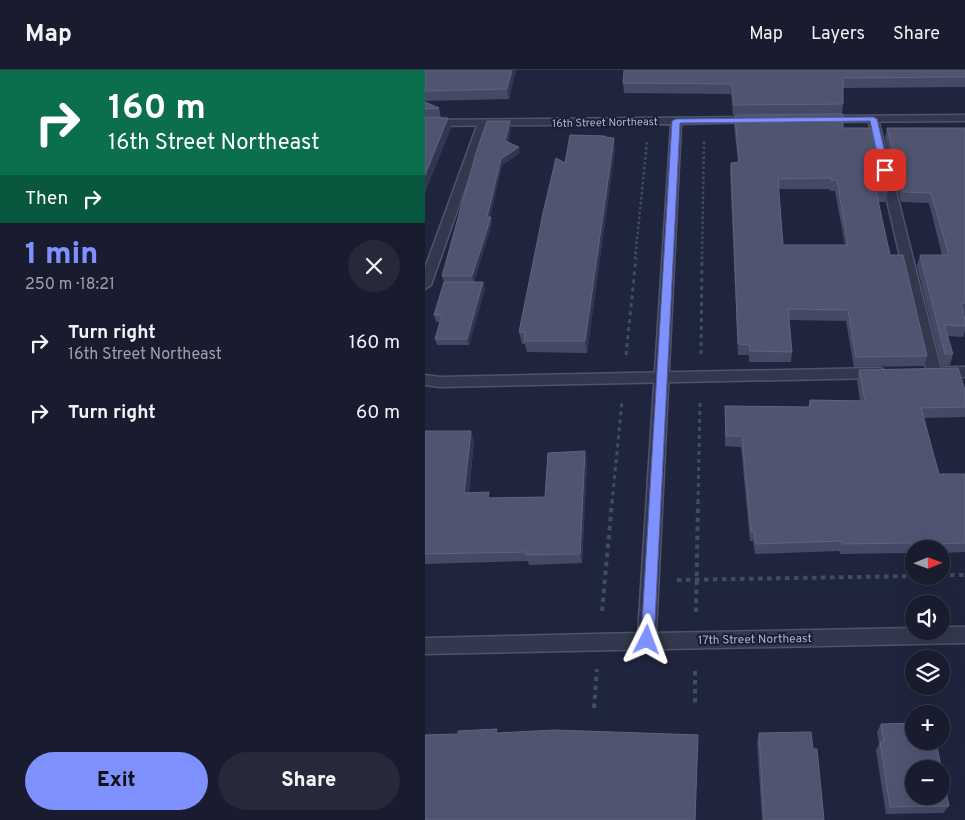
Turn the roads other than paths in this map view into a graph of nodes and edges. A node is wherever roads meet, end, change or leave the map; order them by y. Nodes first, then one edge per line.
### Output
1 (965, 118) edge
2 (873, 119) junction
3 (765, 120) edge
4 (814, 120) edge
5 (676, 121) junction
6 (483, 123) junction
7 (425, 124) edge
8 (425, 285) edge
9 (965, 372) edge
10 (895, 373) edge
11 (661, 377) junction
12 (425, 380) edge
13 (965, 635) edge
14 (647, 640) junction
15 (425, 646) edge

1 - 2 street
2 - 4 street
2 - 9 street
3 - 5 street, 16th Street Northeast
5 - 6 street, 16th Street Northeast
5 - 11 street
6 - 7 street, 16th Street Northeast
6 - 8 street
10 - 11 street
11 - 12 street
11 - 14 street
13 - 14 street, 17th Street Northeast
14 - 15 street, 17th Street Northeast

